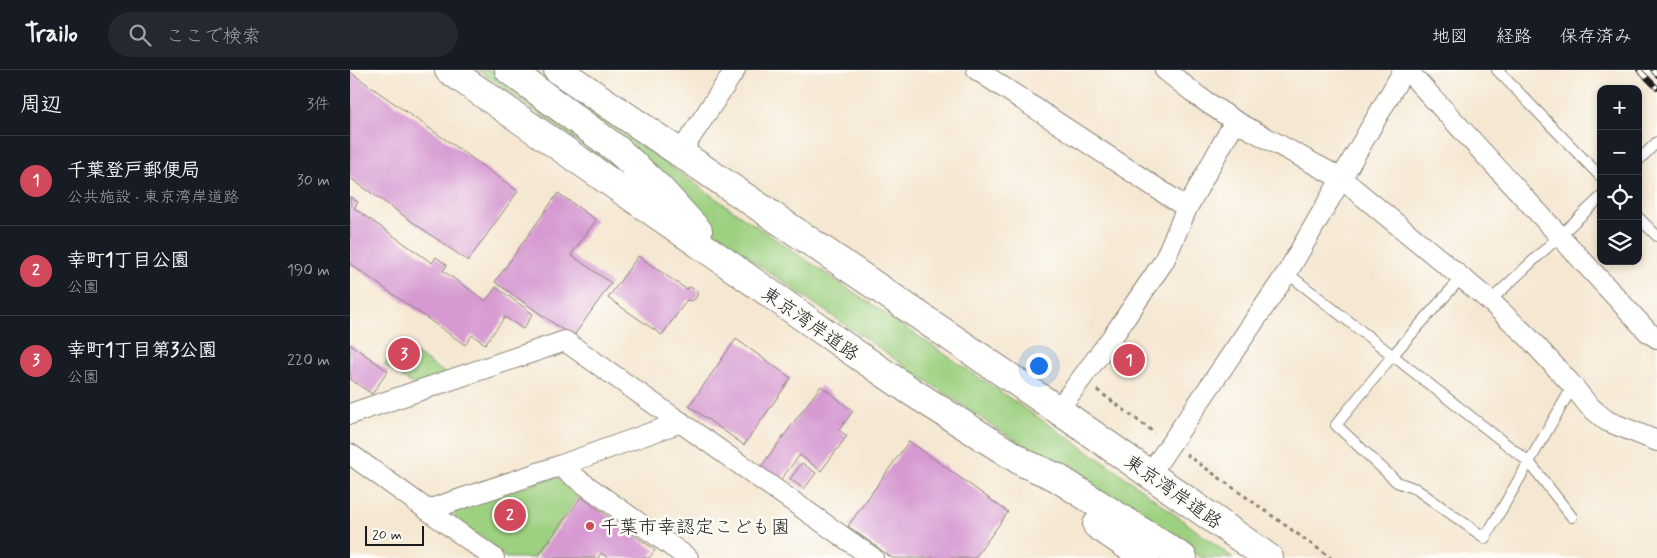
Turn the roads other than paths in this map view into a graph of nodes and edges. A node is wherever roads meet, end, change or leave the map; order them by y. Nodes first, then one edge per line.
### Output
1 (449, 70) edge
2 (509, 70) edge
3 (558, 70) edge
4 (735, 70) edge
5 (976, 70) edge
6 (1165, 70) edge
7 (1405, 70) edge
8 (1497, 70) edge
9 (1235, 121) junction
10 (1657, 142) edge
11 (680, 153) junction
12 (1642, 157) edge
13 (1599, 175) edge
14 (1342, 179) junction
15 (1597, 200) edge
16 (1188, 208) junction
17 (1641, 220) edge
18 (1559, 235) junction
19 (1657, 236) edge
20 (728, 264) junction
21 (1287, 273) junction
22 (1462, 277) junction
23 (1490, 301) junction
24 (1657, 338) edge
25 (1393, 355) junction
26 (1573, 386) junction
27 (1058, 410) junction
28 (350, 414) edge
29 (681, 422) junction
30 (1657, 441) edge
31 (350, 454) edge
32 (1529, 462) junction
33 (1024, 463) junction
34 (559, 466) junction
35 (1150, 474) junction
36 (428, 510) junction
37 (1572, 516) dead end
38 (494, 558) edge
39 (688, 558) edge
40 (873, 558) edge
41 (1146, 558) edge
42 (1183, 558) edge
43 (1269, 558) edge

1 - 20 highway, 東京湾岸道路
2 - 20 highway
3 - 11 highway, 東京湾岸道路
4 - 11 street
5 - 16 street
6 - 9 street
7 - 14 street
7 - 18 street
8 - 13 lane
9 - 14 street
9 - 16 street
10 - 12 lane
11 - 27 highway, 東京湾岸道路
14 - 21 street
14 - 22 street
15 - 18 lane
16 - 27 street
17 - 19 lane
18 - 23 lane
18 - 24 street
20 - 33 highway, 東京湾岸道路
21 - 25 lane
21 - 35 street
22 - 23 street
22 - 25 lane
23 - 26 street
25 - 32 lane
25 - 32 lane
26 - 30 street
26 - 32 lane
27 - 35 highway, 東京湾岸道路
28 - 29 street
29 - 34 street
29 - 40 street
31 - 36 street
32 - 37 lane
33 - 41 highway
33 - 42 highway, 東京湾岸道路
34 - 36 street
34 - 39 street
35 - 43 highway, 東京湾岸道路
36 - 38 street

